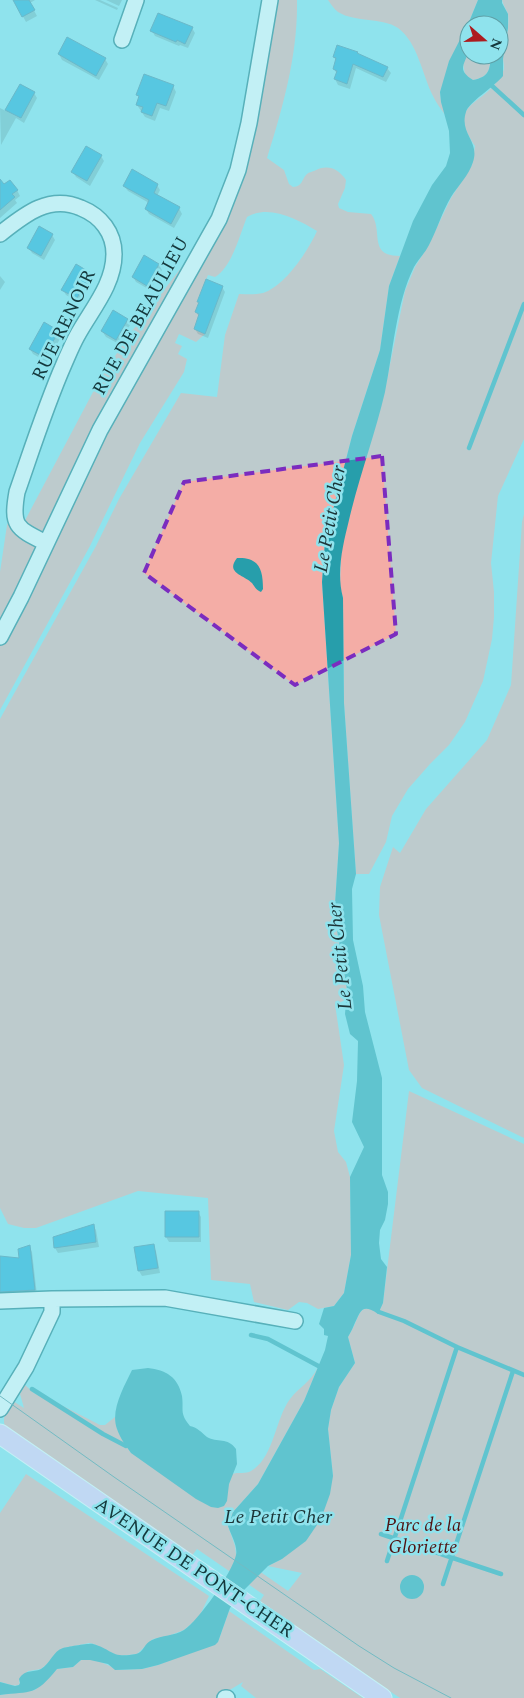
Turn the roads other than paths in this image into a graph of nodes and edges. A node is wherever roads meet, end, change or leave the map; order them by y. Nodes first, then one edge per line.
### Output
1 (136, 0) edge
2 (270, 0) edge
3 (122, 40) dead end
4 (0, 234) edge
5 (46, 543) junction
6 (0, 637) edge
7 (52, 1299) junction
8 (0, 1301) edge
9 (295, 1321) dead end
10 (0, 1409) edge
11 (3, 1436) edge
12 (382, 1698) edge

1 - 3 street
2 - 5 street, RUE DE BEAULIEU
4 - 5 street, RUE RENOIR
5 - 6 street, RUE DE BEAULIEU
7 - 8 street
7 - 9 street
7 - 10 street
11 - 12 main road, AVENUE DE PONT-CHER

